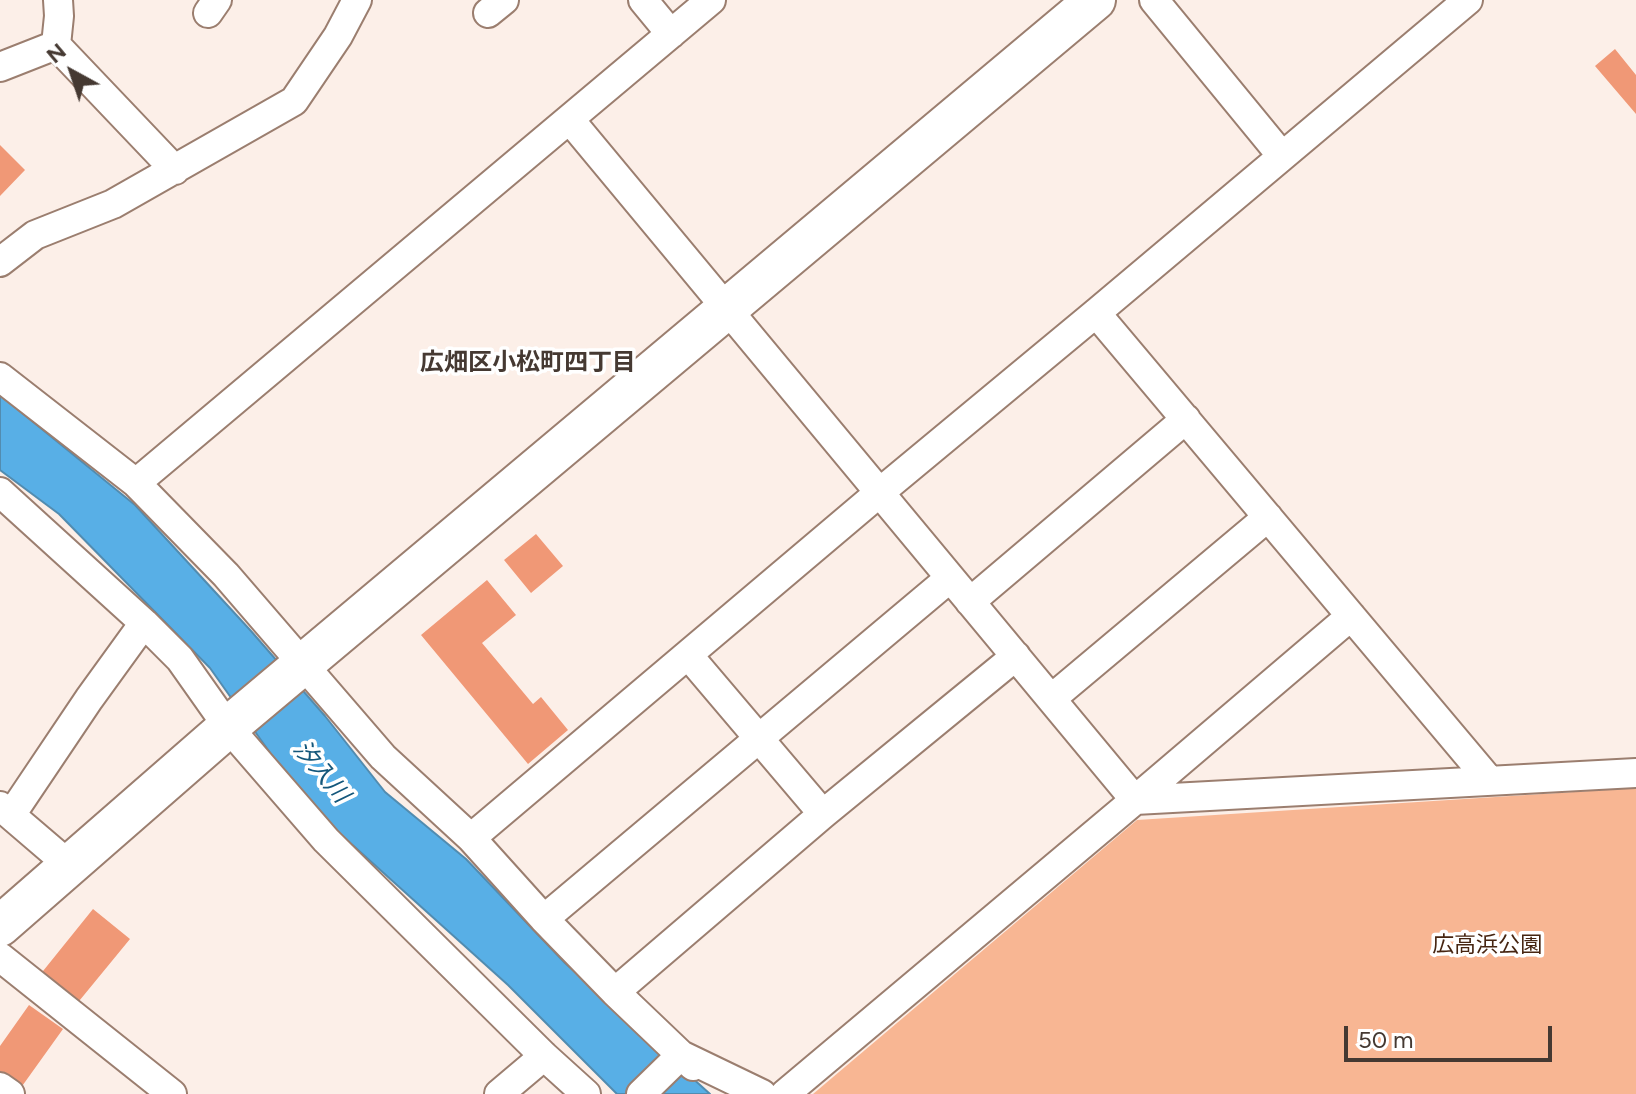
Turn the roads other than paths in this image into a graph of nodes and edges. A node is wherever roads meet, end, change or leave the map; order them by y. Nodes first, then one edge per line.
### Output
1 (357, 0) edge
2 (643, 0) edge
3 (711, 0) edge
4 (1095, 0) edge
5 (1154, 0) edge
6 (1468, 0) edge
7 (63, 5) edge
8 (671, 34) junction
9 (56, 45) junction
10 (0, 67) edge
11 (570, 120) junction
12 (1282, 156) junction
13 (175, 170) junction
14 (0, 262) edge
15 (727, 309) junction
16 (1096, 313) junction
17 (0, 377) edge
18 (1186, 419) junction
19 (136, 483) junction
20 (0, 492) edge
21 (879, 493) junction
22 (1268, 517) junction
23 (950, 578) junction
24 (970, 602) junction
25 (1351, 616) junction
26 (144, 623) junction
27 (688, 655) junction
28 (1016, 656) junction
29 (302, 665) junction
30 (1051, 699) junction
31 (228, 727) junction
32 (760, 739) junction
33 (1636, 773) edge
34 (1489, 780) junction
35 (1135, 800) junction
36 (5, 810) edge
37 (823, 814) junction
38 (471, 838) junction
39 (69, 865) junction
40 (544, 919) junction
41 (0, 926) edge
42 (0, 957) edge
43 (615, 992) junction
44 (681, 1055) junction
45 (544, 1056) junction
46 (0, 1087) edge
47 (10, 1094) edge
48 (172, 1094) edge
49 (499, 1094) edge
50 (586, 1094) edge
51 (641, 1094) edge
52 (725, 1094) edge
53 (762, 1094) edge
54 (785, 1094) edge

1 - 13 street
2 - 8 street
3 - 8 street
4 - 15 street
5 - 12 street
6 - 12 street
7 - 9 street
8 - 11 street
9 - 10 street
9 - 13 street
11 - 15 street
11 - 19 street
12 - 16 street
13 - 14 street
15 - 21 street
15 - 29 street
16 - 18 street
16 - 21 street
17 - 19 street
18 - 22 street
18 - 24 street
19 - 29 street
20 - 26 street
21 - 23 street
21 - 27 street
22 - 25 street
22 - 30 street
23 - 24 street
23 - 32 street
24 - 28 street
25 - 34 street
25 - 35 street
26 - 31 street
26 - 36 street
27 - 32 street
27 - 38 street
28 - 30 street
28 - 37 street
29 - 31 street
29 - 38 street
30 - 35 street
31 - 39 street
31 - 45 street
32 - 37 street
32 - 40 street
33 - 34 street
34 - 35 street
35 - 54 street
36 - 39 street
37 - 43 street
38 - 40 street
39 - 41 street
40 - 43 street
42 - 48 street
43 - 44 street
44 - 51 street
44 - 52 street
44 - 53 street
45 - 49 street
45 - 50 street
46 - 47 street

